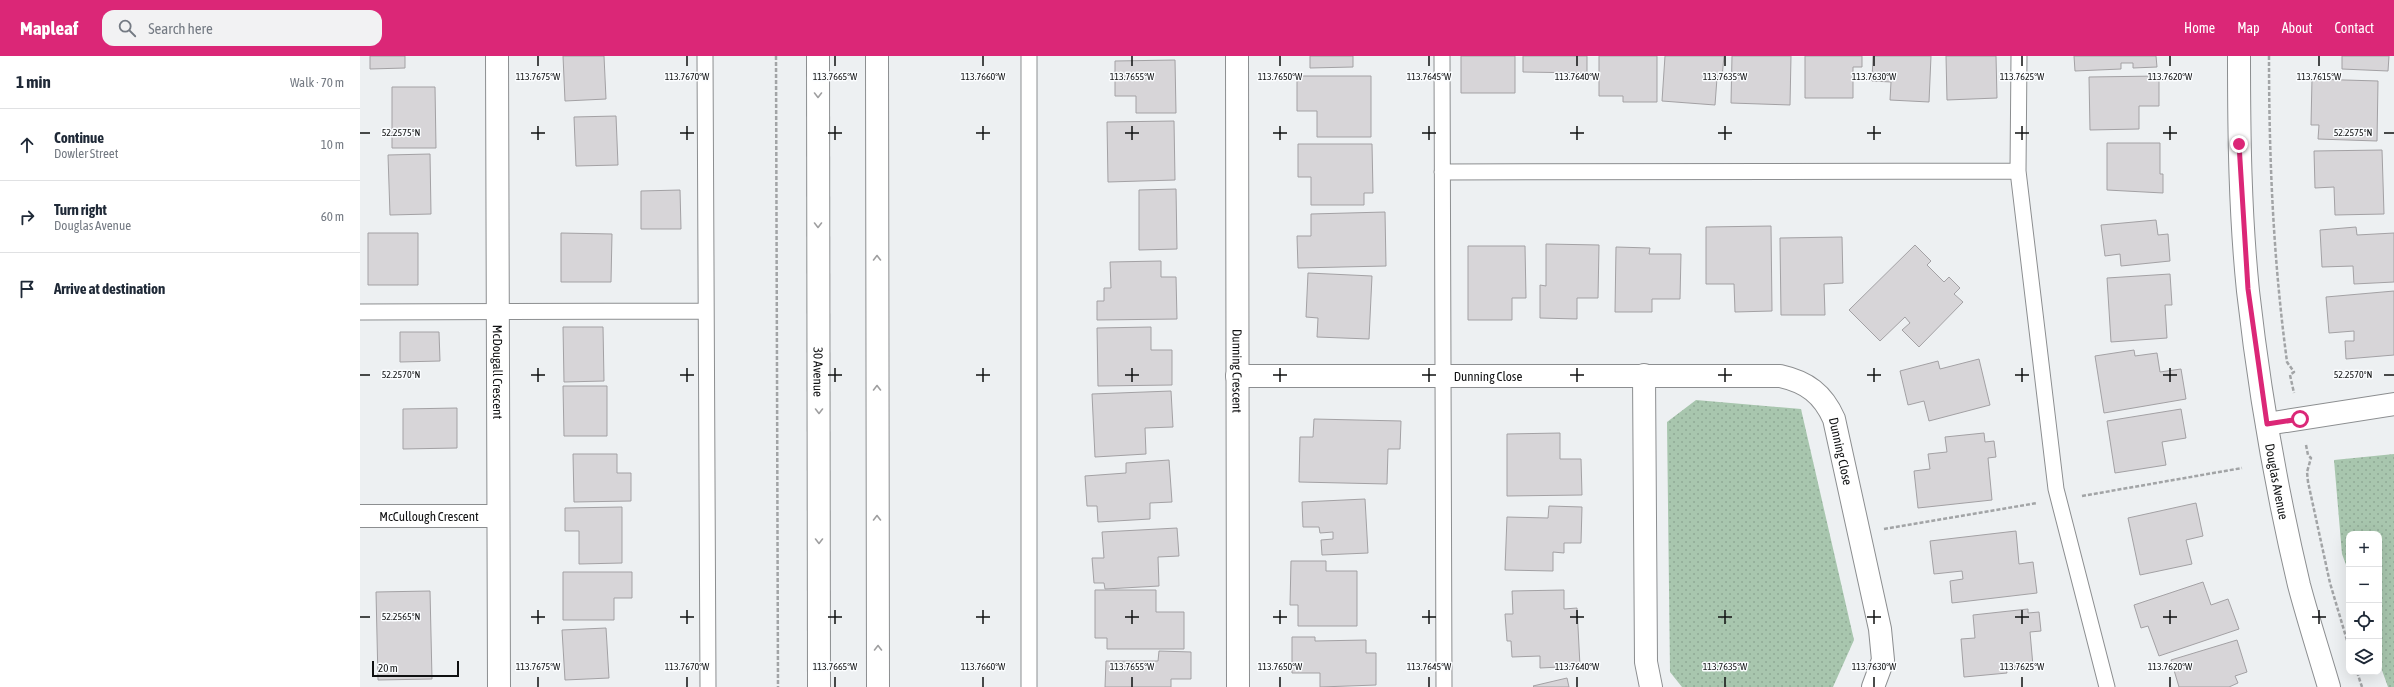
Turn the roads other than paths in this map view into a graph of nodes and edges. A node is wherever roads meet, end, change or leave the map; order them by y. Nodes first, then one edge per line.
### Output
1 (497, 56) edge
2 (705, 56) edge
3 (818, 56) edge
4 (877, 56) edge
5 (1029, 56) edge
6 (1237, 56) edge
7 (1442, 56) edge
8 (2019, 56) edge
9 (2239, 56) edge
10 (2018, 171) junction
11 (1442, 172) junction
12 (706, 311) junction
13 (360, 312) edge
14 (498, 312) junction
15 (1442, 375) junction
16 (1644, 375) junction
17 (1237, 376) junction
18 (2394, 404) edge
19 (2267, 424) junction
20 (360, 516) edge
21 (498, 516) junction
22 (499, 687) edge
23 (708, 687) edge
24 (819, 687) edge
25 (878, 687) edge
26 (1029, 687) edge
27 (1238, 687) edge
28 (1444, 687) edge
29 (1651, 687) edge
30 (1873, 687) edge
31 (2107, 687) edge
32 (2329, 687) edge

1 - 14 street, McDougall Crescent
2 - 12 lane
3 -> 24 street, 30 Avenue
25 -> 4 street
5 - 26 lane
6 - 17 street, Dunning Crescent
7 - 11 lane
8 - 10 lane
9 - 19 street, Douglas Avenue
10 - 11 lane
10 - 31 lane
11 - 15 lane
12 - 14 lane
12 - 23 lane
13 - 14 lane
14 - 21 street, McDougall Crescent
15 - 16 street, Dunning Close
15 - 17 street, Dunning Close
15 - 28 lane
16 - 29 street
16 - 30 street, Dunning Close
17 - 27 street, Dunning Crescent
18 - 19 street
19 - 32 street, Douglas Avenue
20 - 21 street, McCullough Crescent
21 - 22 street, McDougall Crescent

